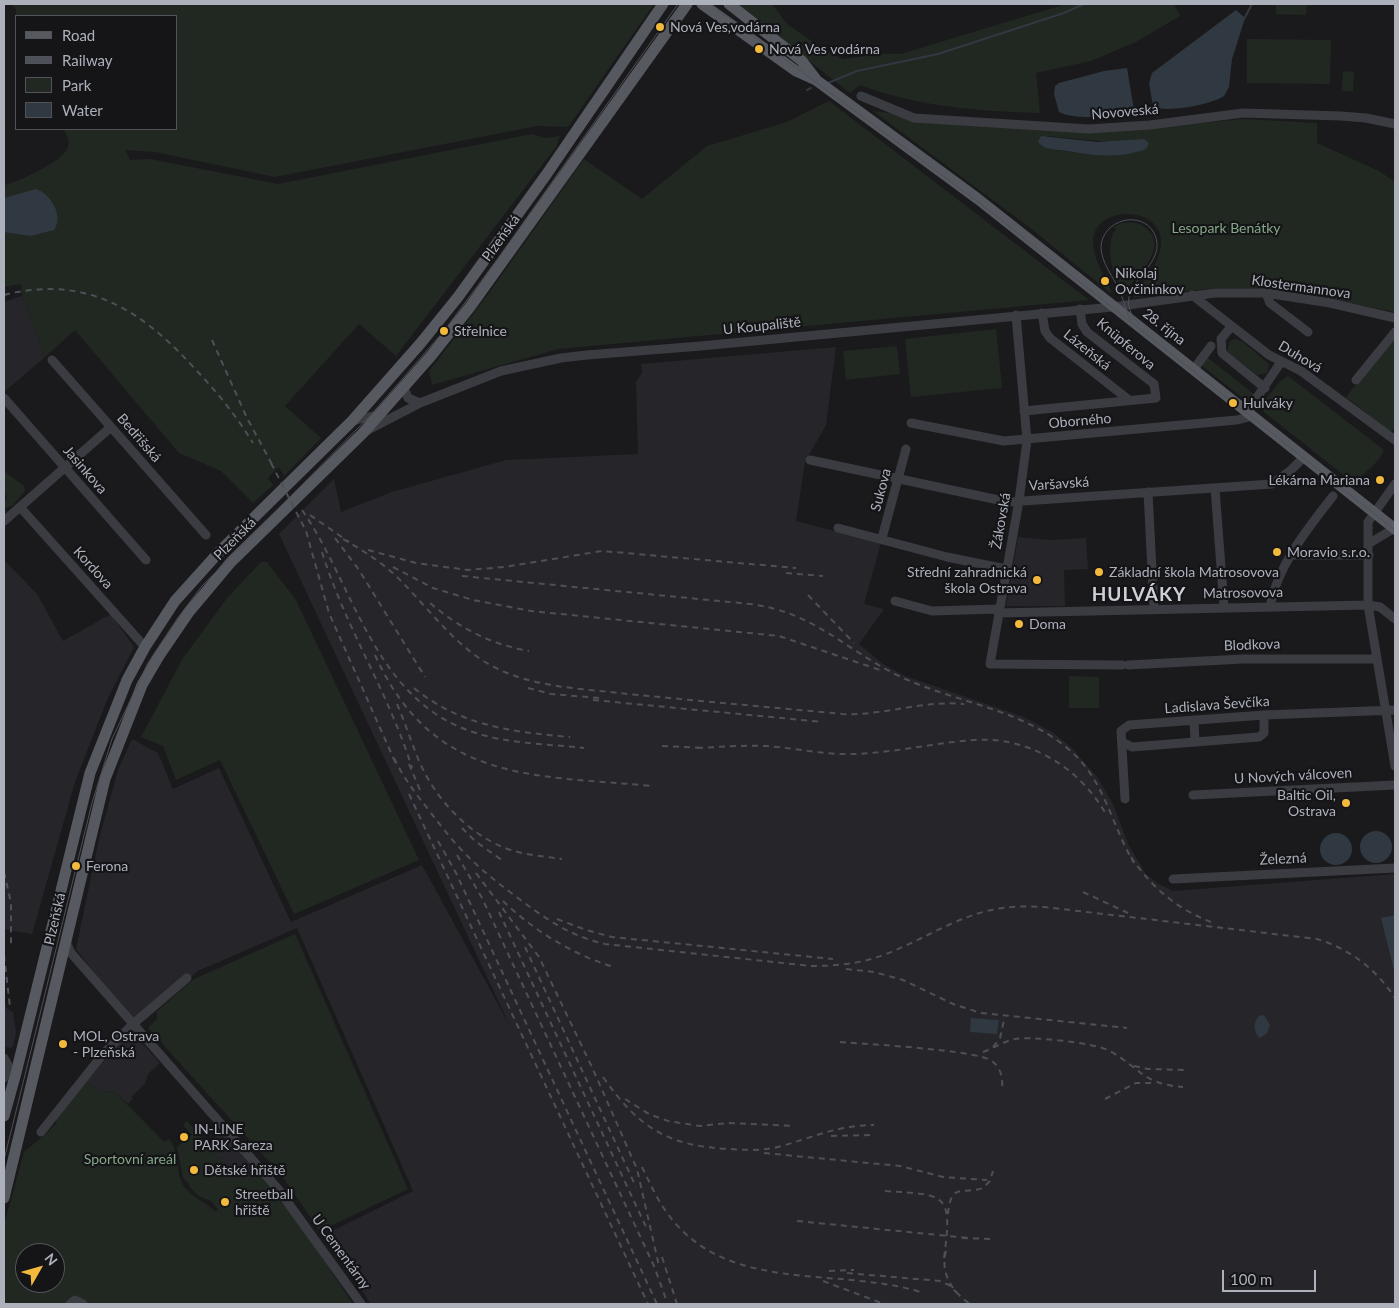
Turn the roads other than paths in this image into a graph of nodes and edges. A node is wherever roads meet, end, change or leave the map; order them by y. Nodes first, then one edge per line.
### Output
1 (663, 4) edge
2 (687, 4) edge
3 (702, 4) edge
4 (729, 4) edge
5 (816, 80) junction
6 (860, 96) dead end
7 (1395, 124) edge
8 (1266, 293) junction
9 (1192, 295) junction
10 (1114, 306) junction
11 (1080, 309) junction
12 (1042, 313) junction
13 (1016, 315) junction
14 (1395, 318) edge
15 (1231, 327) junction
16 (1308, 332) dead end
17 (1395, 332) edge
18 (1211, 346) dead end
19 (52, 360) dead end
20 (1281, 362) junction
21 (1194, 369) junction
22 (1356, 380) dead end
23 (404, 388) junction
24 (1265, 388) junction
25 (4, 398) edge
26 (1128, 400) junction
27 (420, 403) junction
28 (1024, 411) junction
29 (381, 414) junction
30 (1250, 414) junction
31 (352, 421) junction
32 (911, 423) dead end
33 (111, 427) junction
34 (363, 433) junction
35 (1027, 440) junction
36 (1395, 440) edge
37 (906, 449) dead end
38 (1304, 457) junction
39 (810, 460) dead end
40 (65, 468) junction
41 (899, 478) junction
42 (1395, 486) edge
43 (1215, 488) junction
44 (1148, 492) junction
45 (1334, 496) dead end
46 (1019, 501) junction
47 (20, 507) junction
48 (1374, 511) junction
49 (4, 521) edge
50 (838, 528) dead end
51 (1395, 528) edge
52 (206, 535) dead end
53 (882, 538) junction
54 (1368, 544) junction
55 (1292, 555) junction
56 (1369, 555) junction
57 (146, 560) dead end
58 (1006, 568) junction
59 (895, 602) dead end
60 (1368, 605) junction
61 (1270, 606) junction
62 (1224, 607) junction
63 (1154, 610) junction
64 (999, 611) junction
65 (1395, 619) edge
66 (145, 647) junction
67 (1377, 659) junction
68 (990, 664) joint
69 (1391, 711) edge
70 (1264, 715) junction
71 (1194, 720) junction
72 (1122, 742) junction
73 (1195, 742) junction
74 (1395, 766) edge
75 (1395, 785) edge
76 (1193, 795) dead end
77 (1125, 799) dead end
78 (1395, 868) edge
79 (1173, 879) dead end
80 (66, 942) junction
81 (187, 978) dead end
82 (133, 1024) junction
83 (4, 1058) edge
84 (4, 1078) edge
85 (4, 1116) edge
86 (41, 1132) dead end
87 (4, 1198) edge
88 (70, 1304) edge
89 (83, 1304) edge
90 (361, 1304) edge

1 - 31 main road, Plzeňská
2 - 23 main road, Plzeňská
3 - 5 main road, 28. října
4 - 5 main road, 28. října
5 - 10 main road, 28. října
6 - 7 street, Novoveská
8 - 9 street, Klostermannova
8 - 14 street, Klostermannova
8 - 16 street
9 - 10 street, Klostermannova
9 - 15 street, Duhová
10 - 11 street, U Koupaliště
10 - 21 main road, 28. října
11 - 12 street, U Koupaliště
11 - 26 street, Knüpferova
12 - 13 street, U Koupaliště
12 - 26 street, Lázeňská
13 - 27 street, U Koupaliště
13 - 28 street, Žákovská
15 - 20 street, Duhová
15 - 24 street
17 - 22 street
18 - 21 street
19 - 33 street, Bedřišská
20 - 24 street
20 - 36 street, Duhová
21 - 30 main road, 28. října
23 - 27 street
23 - 29 main road, Plzeňská
24 - 30 street
25 - 40 street, Jasinkova
26 - 28 street
27 - 29 street, U Koupaliště
27 - 34 street, U Koupaliště
28 - 35 street, Žákovská
29 - 31 street, U Koupaliště
29 - 34 main road, Plzeňská
30 - 35 street, Oborného
30 - 38 main road, 28. října
31 - 66 main road, Plzeňská
32 - 35 street, Oborného
33 - 40 street
33 - 52 street, Bedřišská
34 - 80 main road, Plzeňská
35 - 46 street, Žákovská
37 - 41 street, Sukova
38 - 43 street, Varšavská
38 - 48 main road, 28. října
39 - 41 street, Varšavská
40 - 47 street
40 - 57 street, Jasinkova
41 - 46 street, Varšavská
41 - 53 street, Sukova
42 - 48 street
43 - 44 street, Varšavská
43 - 62 street
44 - 46 street, Varšavská
44 - 63 street
45 - 55 street
46 - 58 street, Žákovská
47 - 49 street
47 - 66 street, Kordova
48 - 51 main road, 28. října
48 - 54 street
50 - 53 street
51 - 54 street
53 - 58 street
54 - 56 street
55 - 56 street
55 - 61 street
56 - 60 street
58 - 64 street, Žákovská
59 - 64 street, Matrosovova
60 - 61 street, Matrosovova
60 - 65 street
60 - 67 street
61 - 62 street, Matrosovova
62 - 63 street, Matrosovova
63 - 64 street, Matrosovova
64 - 68 street, Žákovská
66 - 85 main road, Plzeňská
67 - 68 street, Blodkova
67 - 69 street
69 - 70 street, Ladislava Ševčíka
69 - 74 street
70 - 71 street, Ladislava Ševčíka
70 - 73 street
71 - 72 street, Ladislava Ševčíka
71 - 73 street
72 - 73 street
72 - 77 street
75 - 76 street, U Nových válcoven
78 - 79 street, Železná
80 - 82 street, U Cementárny
80 - 87 main road, Plzeňská
81 - 82 street
82 - 86 street
82 - 90 street, U Cementárny
83 - 84 street
88 - 89 street

